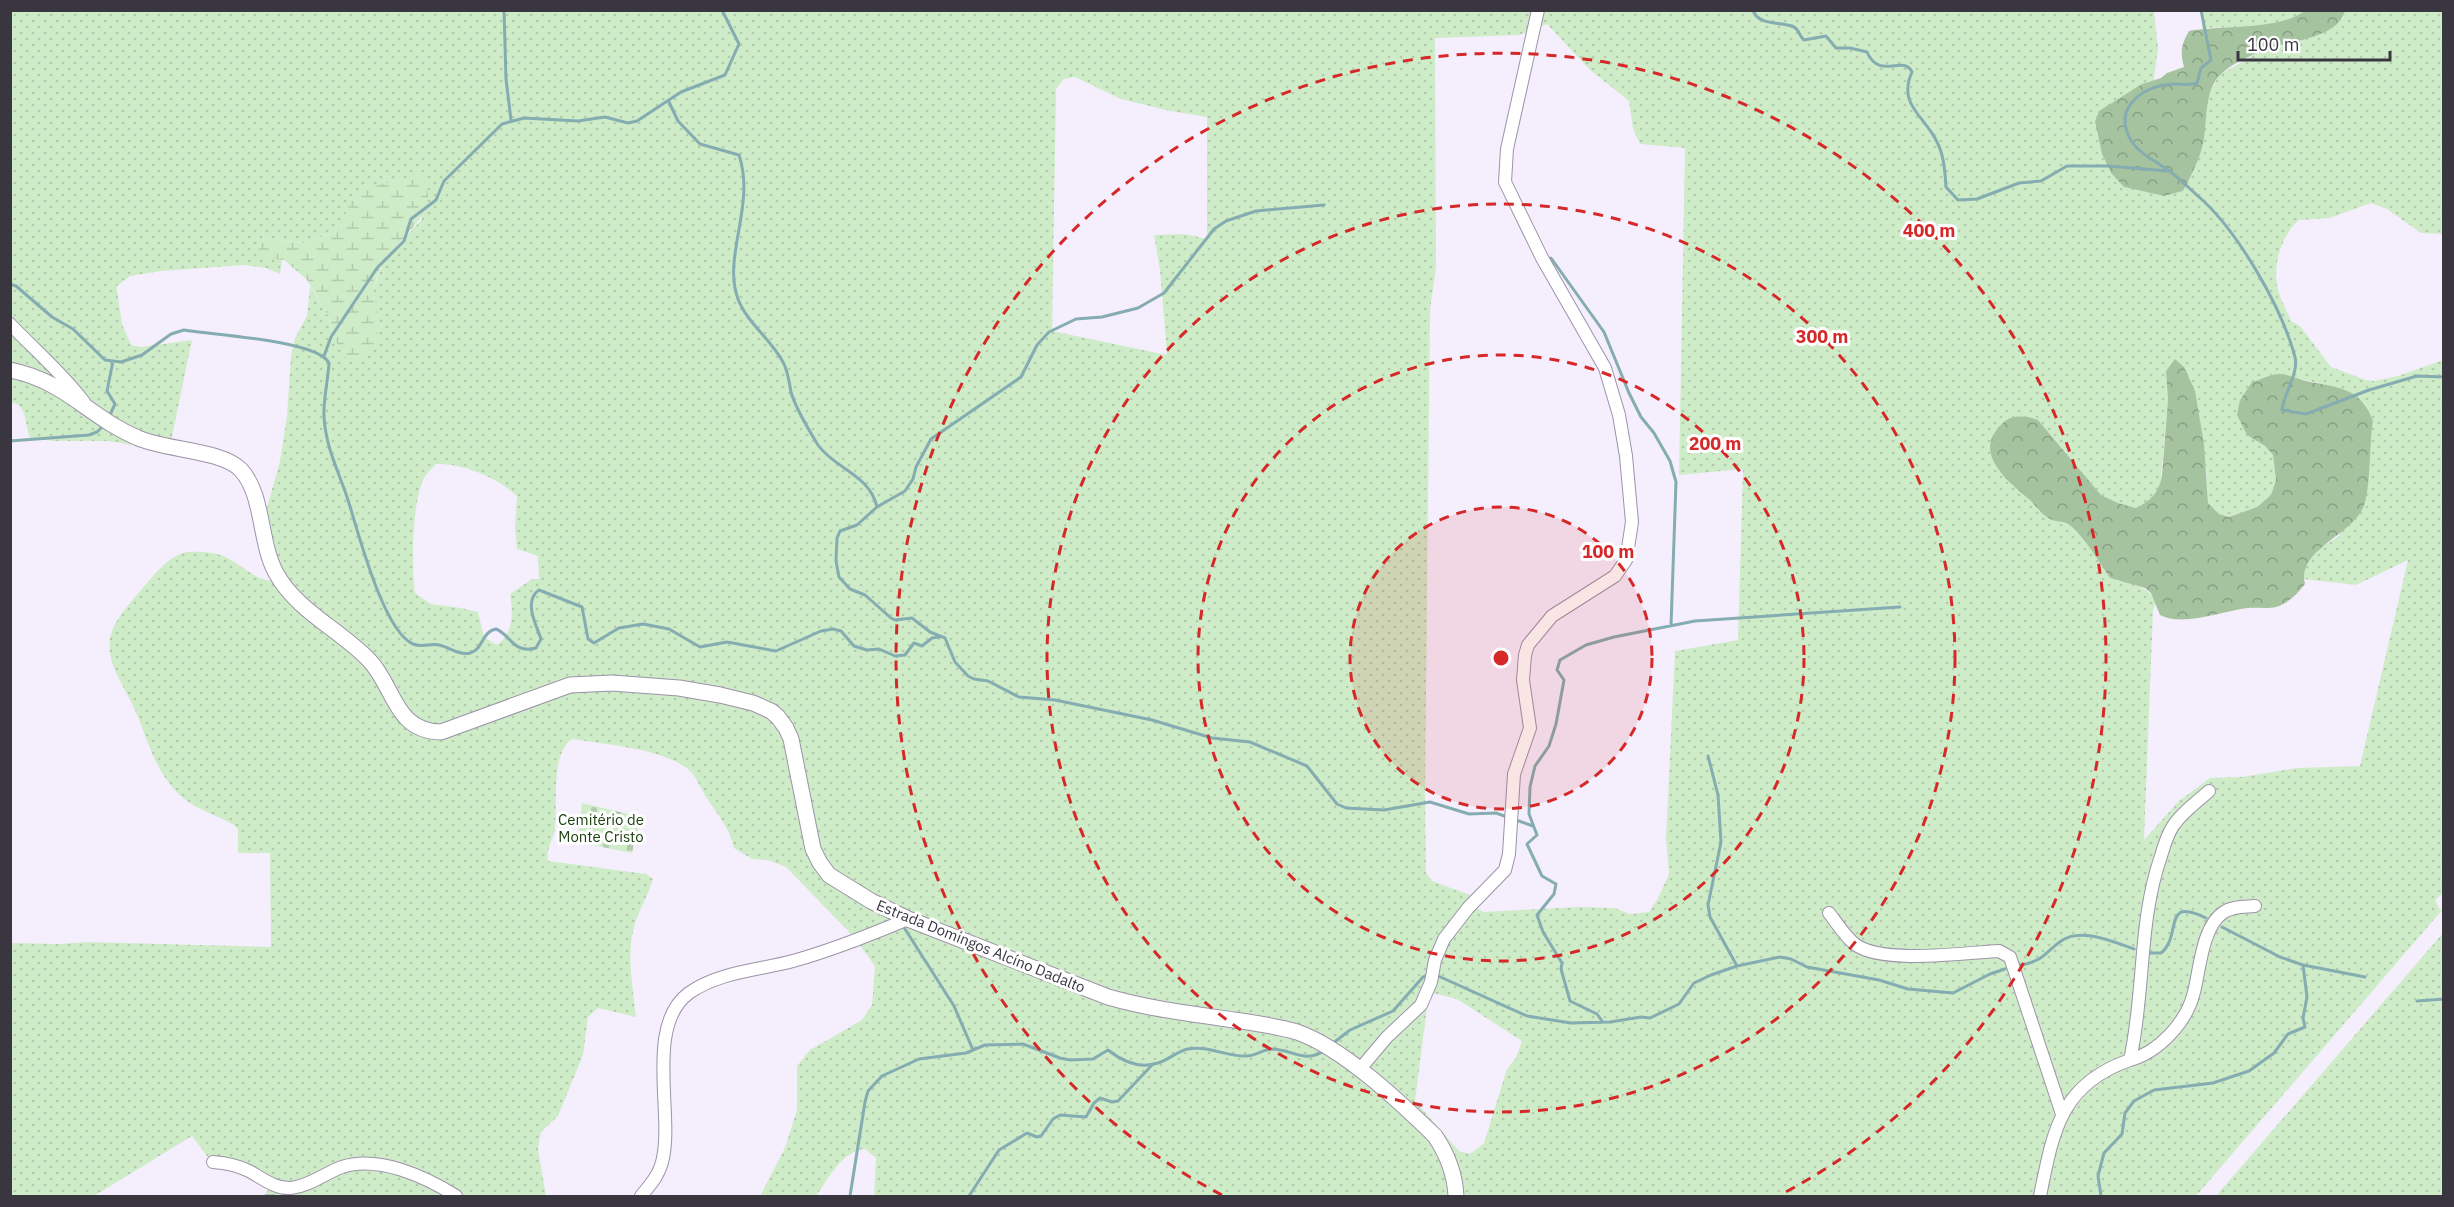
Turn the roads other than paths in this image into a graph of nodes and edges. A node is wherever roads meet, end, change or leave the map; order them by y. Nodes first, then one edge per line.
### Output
1 (1538, 10) edge
2 (10, 324) edge
3 (10, 370) edge
4 (88, 406) junction
5 (2209, 791) dead end
6 (2255, 906) dead end
7 (1829, 913) dead end
8 (908, 919) junction
9 (2130, 1060) junction
10 (1360, 1069) junction
11 (2062, 1114) junction
12 (213, 1162) dead end
13 (456, 1197) edge
14 (641, 1197) edge
15 (1456, 1197) edge
16 (2040, 1197) edge

1 - 10 street
2 - 4 street
3 - 4 street, Estrada Domingos Alcíno Dadalto
4 - 8 street, Estrada Domingos Alcíno Dadalto
5 - 9 street
6 - 9 street
7 - 11 street
8 - 10 street, Estrada Domingos Alcíno Dadalto
8 - 14 street
9 - 11 street
10 - 15 street, Estrada Domingos Alcíno Dadalto
11 - 16 street
12 - 13 street

